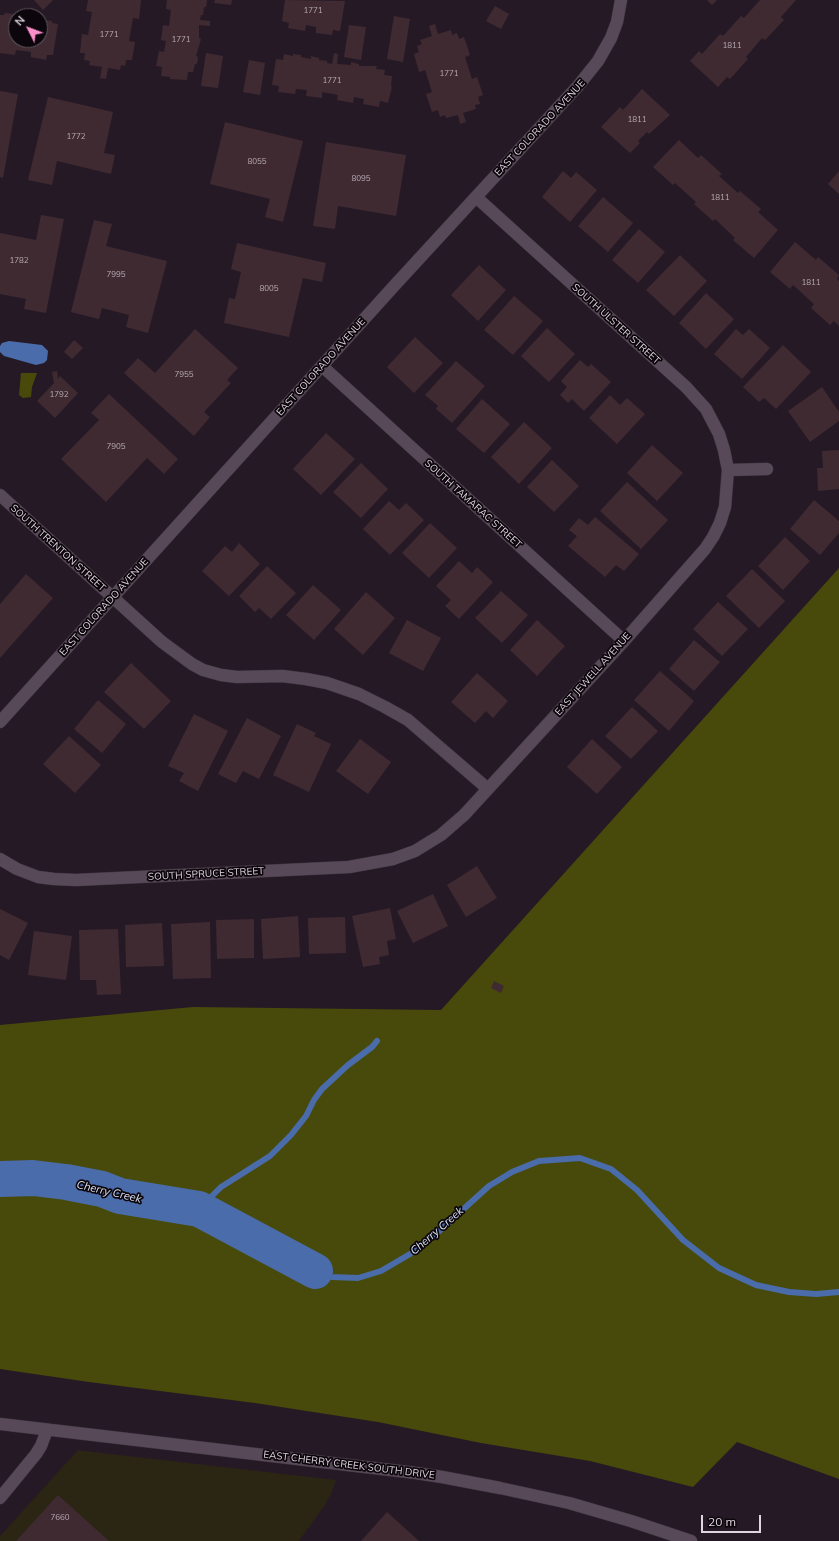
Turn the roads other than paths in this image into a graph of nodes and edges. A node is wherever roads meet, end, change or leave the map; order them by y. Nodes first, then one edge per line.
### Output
1 (621, 0) edge
2 (476, 197) junction
3 (322, 366) junction
4 (768, 468) dead end
5 (728, 470) junction
6 (0, 495) edge
7 (113, 597) junction
8 (624, 641) junction
9 (0, 722) edge
10 (488, 789) junction
11 (415, 851) joint
12 (0, 859) edge
13 (0, 1424) edge
14 (47, 1430) junction
15 (0, 1498) edge
16 (691, 1541) edge

1 - 2 street, EAST COLORADO AVENUE
2 - 3 street, EAST COLORADO AVENUE
2 - 5 street, SOUTH ULSTER STREET
3 - 7 street, EAST COLORADO AVENUE
3 - 8 street, SOUTH TAMARAC STREET
4 - 5 street
5 - 8 street, EAST JEWELL AVENUE
6 - 7 street, SOUTH TRENTON STREET
7 - 9 street, EAST COLORADO AVENUE
7 - 10 street, SOUTH TRENTON STREET
8 - 10 street, EAST JEWELL AVENUE
10 - 11 street, EAST JEWELL AVENUE
11 - 12 street, SOUTH SPRUCE STREET
13 - 14 street, EAST CHERRY CREEK SOUTH DRIVE
14 - 15 street
14 - 16 street, EAST CHERRY CREEK SOUTH DRIVE

